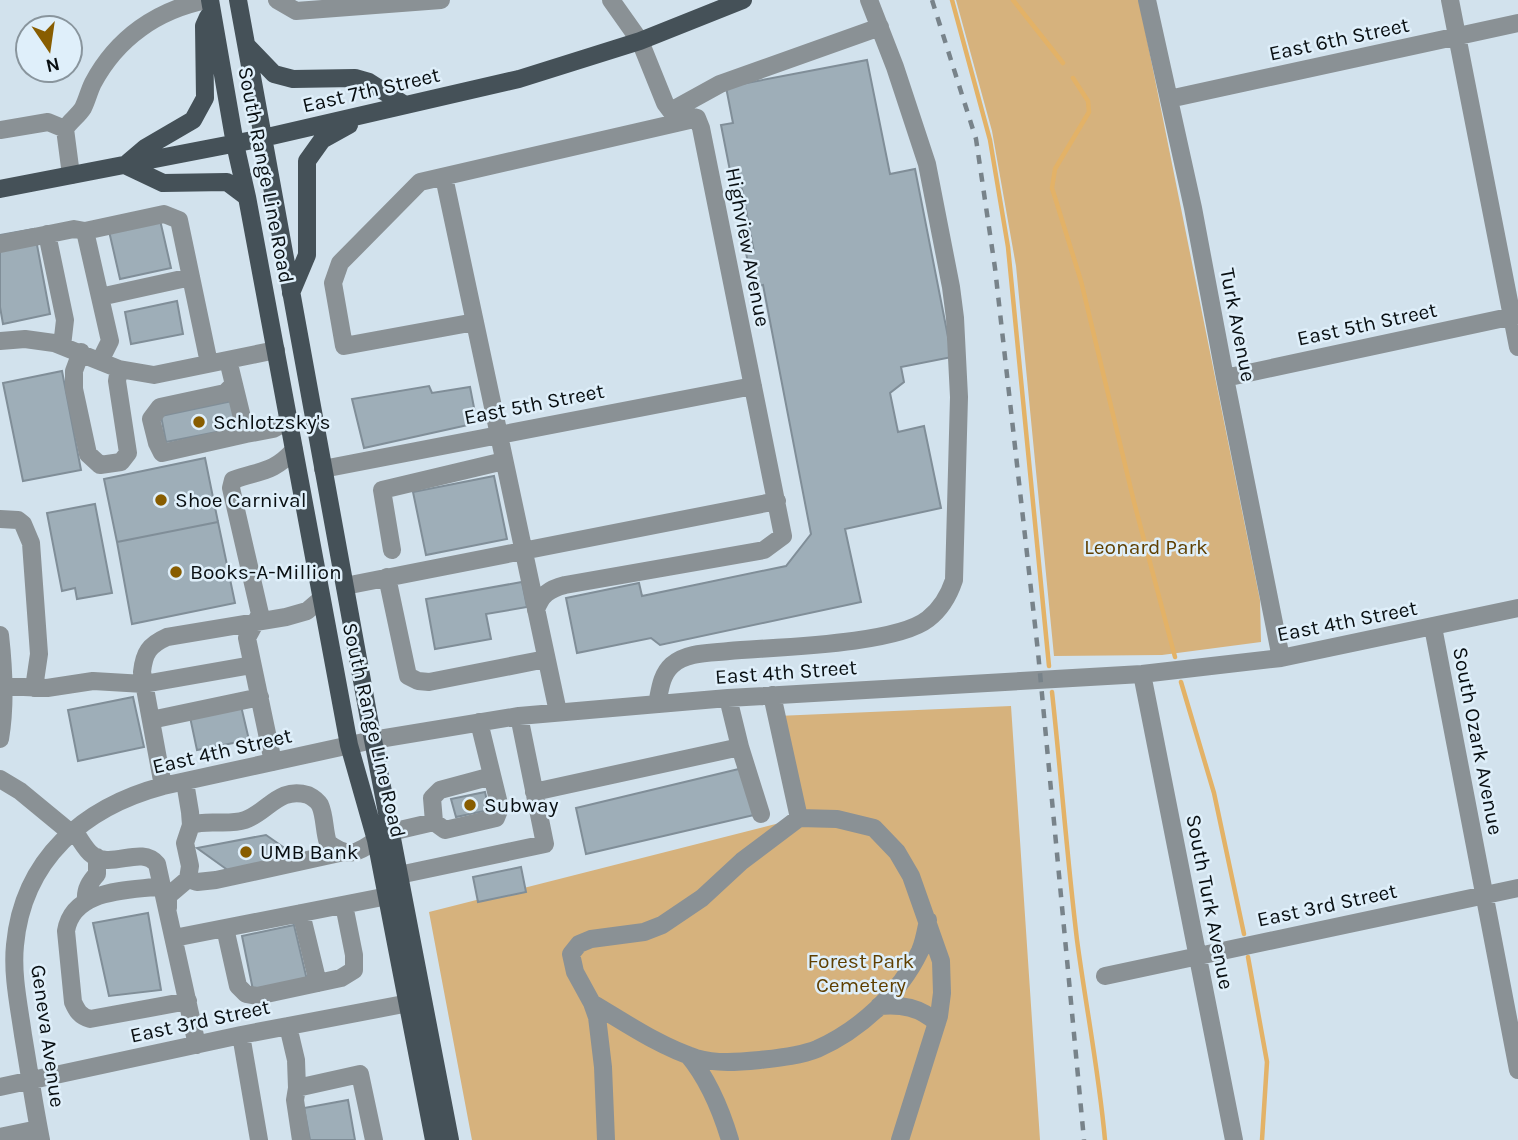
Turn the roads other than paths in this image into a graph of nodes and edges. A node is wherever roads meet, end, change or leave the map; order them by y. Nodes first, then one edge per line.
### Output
1 (238, 0) edge
2 (277, 0) edge
3 (441, 0) edge
4 (611, 0) edge
5 (742, 0) edge
6 (869, 0) edge
7 (1147, 0) edge
8 (1450, 0) edge
9 (210, 3) edge
10 (1518, 23) edge
11 (880, 27) junction
12 (1457, 36) junction
13 (640, 41) junction
14 (246, 46) junction
15 (1169, 99) junction
16 (405, 105) junction
17 (671, 111) junction
18 (366, 116) junction
19 (697, 118) junction
20 (65, 129) junction
21 (0, 130) edge
22 (262, 138) junction
23 (235, 144) junction
24 (125, 165) junction
25 (71, 175) junction
26 (444, 177) junction
27 (0, 189) edge
28 (247, 197) junction
29 (85, 231) junction
30 (47, 234) junction
31 (0, 244) edge
32 (191, 277) junction
33 (291, 293) junction
34 (100, 297) junction
35 (1515, 315) edge
36 (475, 322) junction
37 (0, 341) edge
38 (62, 346) junction
39 (1518, 347) edge
40 (276, 350) junction
41 (81, 352) junction
42 (228, 360) junction
43 (100, 361) junction
44 (209, 363) junction
45 (119, 369) junction
46 (1225, 378) junction
47 (233, 385) junction
48 (753, 386) junction
49 (288, 421) junction
50 (499, 433) junction
51 (246, 434) junction
52 (294, 450) junction
53 (504, 461) junction
54 (323, 469) junction
55 (777, 501) junction
56 (0, 519) edge
57 (392, 550) dead end
58 (523, 550) junction
59 (387, 577) junction
60 (345, 586) junction
61 (321, 599) junction
62 (1518, 608) edge
63 (536, 610) junction
64 (255, 623) junction
65 (1433, 627) junction
66 (0, 635) edge
67 (0, 642) edge
68 (1281, 658) junction
69 (546, 659) junction
70 (253, 664) junction
71 (1142, 674) junction
72 (144, 684) junction
73 (2, 686) edge
74 (34, 688) junction
75 (772, 695) junction
76 (260, 697) junction
77 (728, 698) junction
78 (657, 704) junction
79 (558, 712) junction
80 (519, 716) junction
81 (150, 720) junction
82 (479, 722) junction
83 (1, 732) edge
84 (373, 740) junction
85 (349, 745) junction
86 (740, 747) junction
87 (273, 762) junction
88 (492, 776) junction
89 (0, 779) edge
90 (185, 782) junction
91 (163, 786) junction
92 (534, 792) junction
93 (761, 814) dead end
94 (799, 817) junction
95 (434, 822) junction
96 (191, 825) junction
97 (72, 832) junction
98 (383, 836) junction
99 (344, 852) junction
100 (97, 857) junction
101 (399, 875) junction
102 (188, 879) junction
103 (162, 887) junction
104 (1518, 888) edge
105 (1484, 895) junction
106 (388, 896) junction
107 (86, 900) junction
108 (344, 905) junction
109 (168, 912) junction
110 (301, 913) junction
111 (928, 920) junction
112 (226, 928) junction
113 (174, 938) junction
114 (1197, 956) junction
115 (1105, 976) dead end
116 (317, 983) junction
117 (188, 1001) junction
118 (409, 1003) junction
119 (592, 1003) junction
120 (879, 1006) junction
121 (937, 1023) junction
122 (288, 1026) junction
123 (242, 1035) junction
124 (197, 1045) junction
125 (688, 1055) junction
126 (1518, 1070) edge
127 (31, 1081) junction
128 (0, 1087) edge
129 (297, 1088) junction
130 (39, 1134) edge
131 (0, 1137) edge
132 (259, 1140) edge
133 (301, 1140) edge
134 (374, 1140) edge
135 (434, 1140) edge
136 (450, 1140) edge
137 (606, 1140) edge
138 (730, 1140) edge
139 (900, 1140) edge
140 (1234, 1140) edge

1 - 14 main road, South Range Line Road
2 - 3 street
4 - 13 street
5 - 13 main road, East 7th Street
6 - 11 street
7 - 15 street, Turk Avenue
8 - 12 street
9 - 20 street
9 - 23 main road, South Range Line Road
9 - 24 main road
10 - 12 street, East 6th Street
11 - 17 street
11 - 78 street
12 - 15 street, East 6th Street
12 - 35 street
13 - 16 main road, East 7th Street
13 - 17 street
14 - 16 main road
14 - 22 main road, South Range Line Road
15 - 46 street, Turk Avenue
16 - 18 main road, East 7th Street
17 - 19 street
18 - 22 main road, East 7th Street
18 - 33 main road
19 - 26 street
19 - 48 street, Highview Avenue
20 - 21 street
20 - 25 street
22 - 23 main road, East 7th Street
22 - 33 main road, South Range Line Road
23 - 24 main road, East 7th Street
23 - 28 main road, South Range Line Road
24 - 25 main road, East 7th Street
24 - 28 main road
25 - 27 main road, East 7th Street
26 - 36 street
26 - 36 street
28 - 40 main road, South Range Line Road
29 - 30 street
29 - 32 street
29 - 34 street
30 - 31 street
30 - 38 street
32 - 34 street
32 - 44 street
33 - 54 main road, South Range Line Road
34 - 43 street
35 - 39 street
35 - 46 street, East 5th Street
36 - 50 street
37 - 38 street
38 - 41 street
40 - 42 street
40 - 49 main road, South Range Line Road
41 - 43 street
41 - 45 street
42 - 44 street
42 - 47 street
43 - 45 street
44 - 45 street
46 - 68 street, Turk Avenue
47 - 51 street
47 - 51 street
48 - 50 street, East 5th Street
48 - 55 street, Highview Avenue
49 - 51 street
49 - 52 main road, South Range Line Road
50 - 53 street
50 - 54 street, East 5th Street
52 - 61 main road, South Range Line Road
52 - 64 street
53 - 57 street
53 - 58 street
54 - 60 main road, South Range Line Road
55 - 58 street
55 - 63 street, Highview Avenue
56 - 74 street
58 - 59 street
58 - 63 street
59 - 60 street
59 - 69 street
60 - 84 main road, South Range Line Road
61 - 64 street
61 - 85 main road, South Range Line Road
62 - 65 street, East 4th Street
63 - 69 street
64 - 70 street
64 - 72 street
65 - 68 street, East 4th Street
65 - 105 street, South Ozark Avenue
66 - 67 street
67 - 73 street
68 - 71 street, East 4th Street
69 - 79 street
70 - 72 street
70 - 76 street
71 - 75 street, East 4th Street
71 - 114 street, South Turk Avenue
72 - 74 street
72 - 81 street
73 - 74 street
73 - 83 street
75 - 77 street, East 4th Street
75 - 94 street
76 - 81 street
76 - 87 street
77 - 78 street, East 4th Street
77 - 86 street
78 - 79 street, East 4th Street
79 - 80 street, East 4th Street
80 - 82 street, East 4th Street
80 - 92 street
81 - 91 street
82 - 84 street, East 4th Street
82 - 88 street
84 - 85 street, East 4th Street
84 - 98 main road, South Range Line Road
85 - 87 street, East 4th Street
85 - 98 main road, South Range Line Road
86 - 92 street
86 - 93 street
87 - 90 street, East 4th Street
88 - 95 street
88 - 95 street
89 - 97 street
90 - 91 street, East 4th Street
90 - 96 street
91 - 97 street, East 4th Street
92 - 101 street
94 - 111 street
94 - 119 street
95 - 98 street
96 - 99 street
96 - 102 street
97 - 100 street
97 - 127 street, Geneva Avenue
98 - 99 street
98 - 101 main road, South Range Line Road
98 - 106 main road, South Range Line Road
99 - 102 street
100 - 103 street
100 - 107 street
101 - 136 main road, South Range Line Road
102 - 109 street
103 - 107 street
103 - 109 street
104 - 105 street, East 3rd Street
105 - 114 street, East 3rd Street
105 - 126 street, South Ozark Avenue
106 - 108 street
106 - 118 main road, South Range Line Road
107 - 117 street
108 - 110 street
108 - 116 street
109 - 113 street
110 - 112 street
110 - 116 street
111 - 120 street
111 - 121 street
112 - 113 street
112 - 116 street
113 - 117 street
114 - 115 street, East 3rd Street
114 - 140 street, South Turk Avenue
117 - 124 street
118 - 122 street, East 3rd Street
118 - 135 main road, South Range Line Road
119 - 125 street
119 - 137 street
120 - 121 street
120 - 125 street
121 - 139 street
122 - 123 street, East 3rd Street
122 - 129 street
123 - 124 street, East 3rd Street
123 - 132 street
124 - 127 street, East 3rd Street
125 - 138 street
127 - 128 street, East 3rd Street
127 - 130 street, Geneva Avenue
129 - 133 street
129 - 134 street
130 - 131 street

